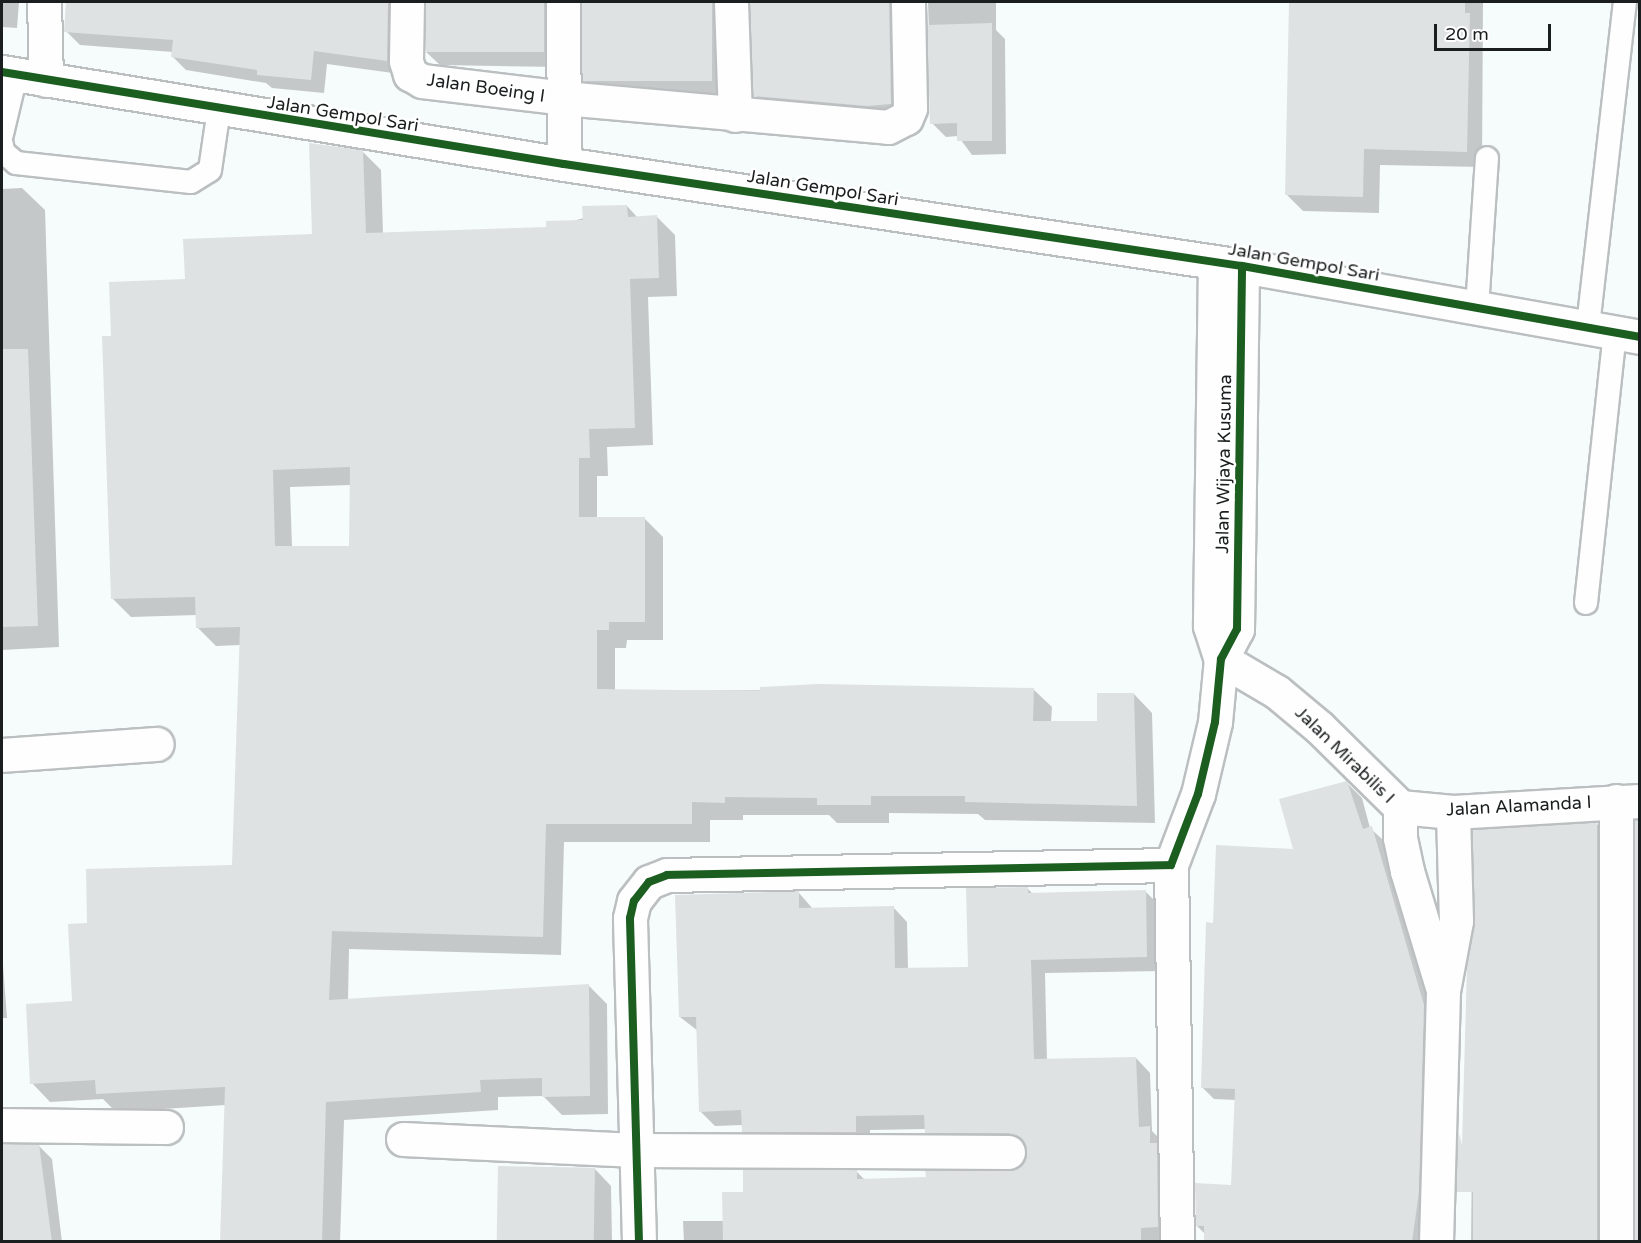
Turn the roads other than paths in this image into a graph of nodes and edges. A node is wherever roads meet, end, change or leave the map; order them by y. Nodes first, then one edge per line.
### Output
1 (44, 2) edge
2 (407, 2) edge
3 (563, 2) edge
4 (731, 2) edge
5 (908, 2) edge
6 (1625, 2) edge
7 (21, 76) edge
8 (219, 109) junction
9 (735, 115) junction
10 (565, 130) junction
11 (2, 134) edge
12 (2, 145) edge
13 (1487, 158) dead end
14 (1229, 264) junction
15 (1477, 308) junction
16 (1614, 331) edge
17 (1586, 603) dead end
18 (1221, 659) junction
19 (157, 744) dead end
20 (2, 755) edge
21 (1628, 801) edge
22 (1400, 807) junction
23 (1453, 812) junction
24 (1172, 866) junction
25 (1443, 991) junction
26 (2, 1125) edge
27 (166, 1127) dead end
28 (403, 1139) dead end
29 (636, 1150) junction
30 (1008, 1152) dead end
31 (639, 1242) edge
32 (1178, 1242) edge
33 (1436, 1242) edge
34 (1616, 1242) edge

1 - 7 street
2 - 10 street, Jalan Boeing I
3 - 10 street
4 - 9 street
5 - 9 street
6 - 16 lane
7 - 8 street, Jalan Gempol Sari
7 - 11 lane
8 - 10 street, Jalan Gempol Sari
8 - 12 lane
9 - 10 street
10 - 14 street, Jalan Gempol Sari
13 - 15 lane
14 - 15 street, Jalan Gempol Sari
14 - 18 street, Jalan Wijaya Kusuma
15 - 16 street, Jalan Gempol Sari
16 - 17 lane
18 - 22 street, Jalan Mirabilis I
18 - 24 street
19 - 20 street
21 - 23 street, Jalan Alamanda I
21 - 34 street
22 - 23 street, Jalan Alamanda I
22 - 25 street, Jalan Mirabilis I
23 - 25 street, Jalan Mirabilis I
24 - 29 street
24 - 32 street
25 - 33 street, Jalan Mirabilis I
26 - 27 street
28 - 29 street
29 - 30 street
29 - 31 street

